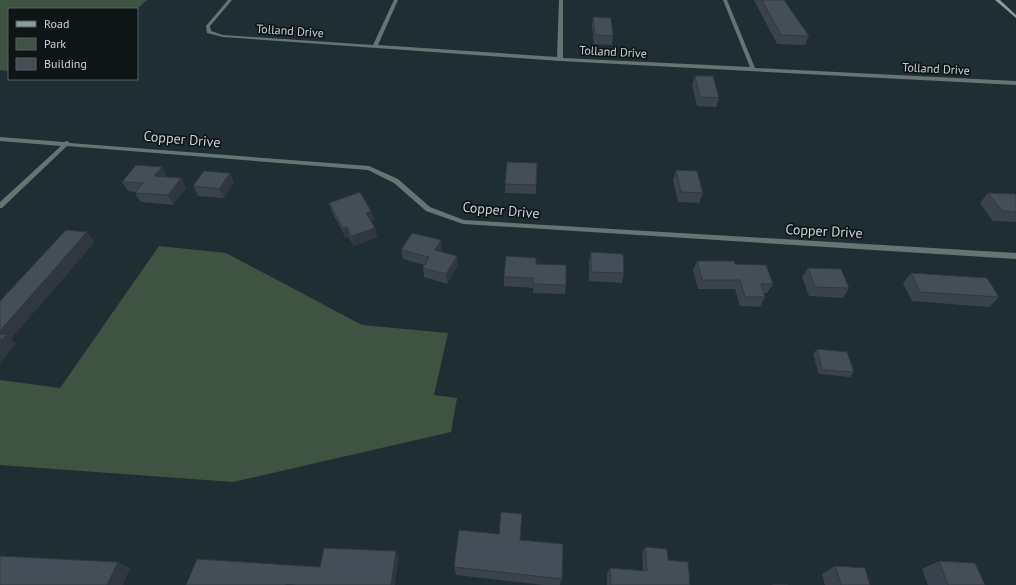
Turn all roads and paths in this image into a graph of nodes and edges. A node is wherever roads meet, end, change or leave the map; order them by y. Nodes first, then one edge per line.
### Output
1 (230, 0) edge
2 (396, 0) edge
3 (561, 0) edge
4 (724, 0) edge
5 (997, 0) edge
6 (1016, 17) edge
7 (375, 47) junction
8 (560, 59) junction
9 (753, 69) junction
10 (1016, 83) edge
11 (0, 139) edge
12 (67, 143) junction
13 (0, 206) edge
14 (1016, 256) edge

1 - 7 street, Tolland Drive
2 - 7 street
3 - 8 street
4 - 9 street
5 - 6 street
7 - 8 street, Tolland Drive
8 - 9 street, Tolland Drive
9 - 10 street, Tolland Drive
11 - 12 street, Copper Drive
12 - 13 street
12 - 14 street, Copper Drive

